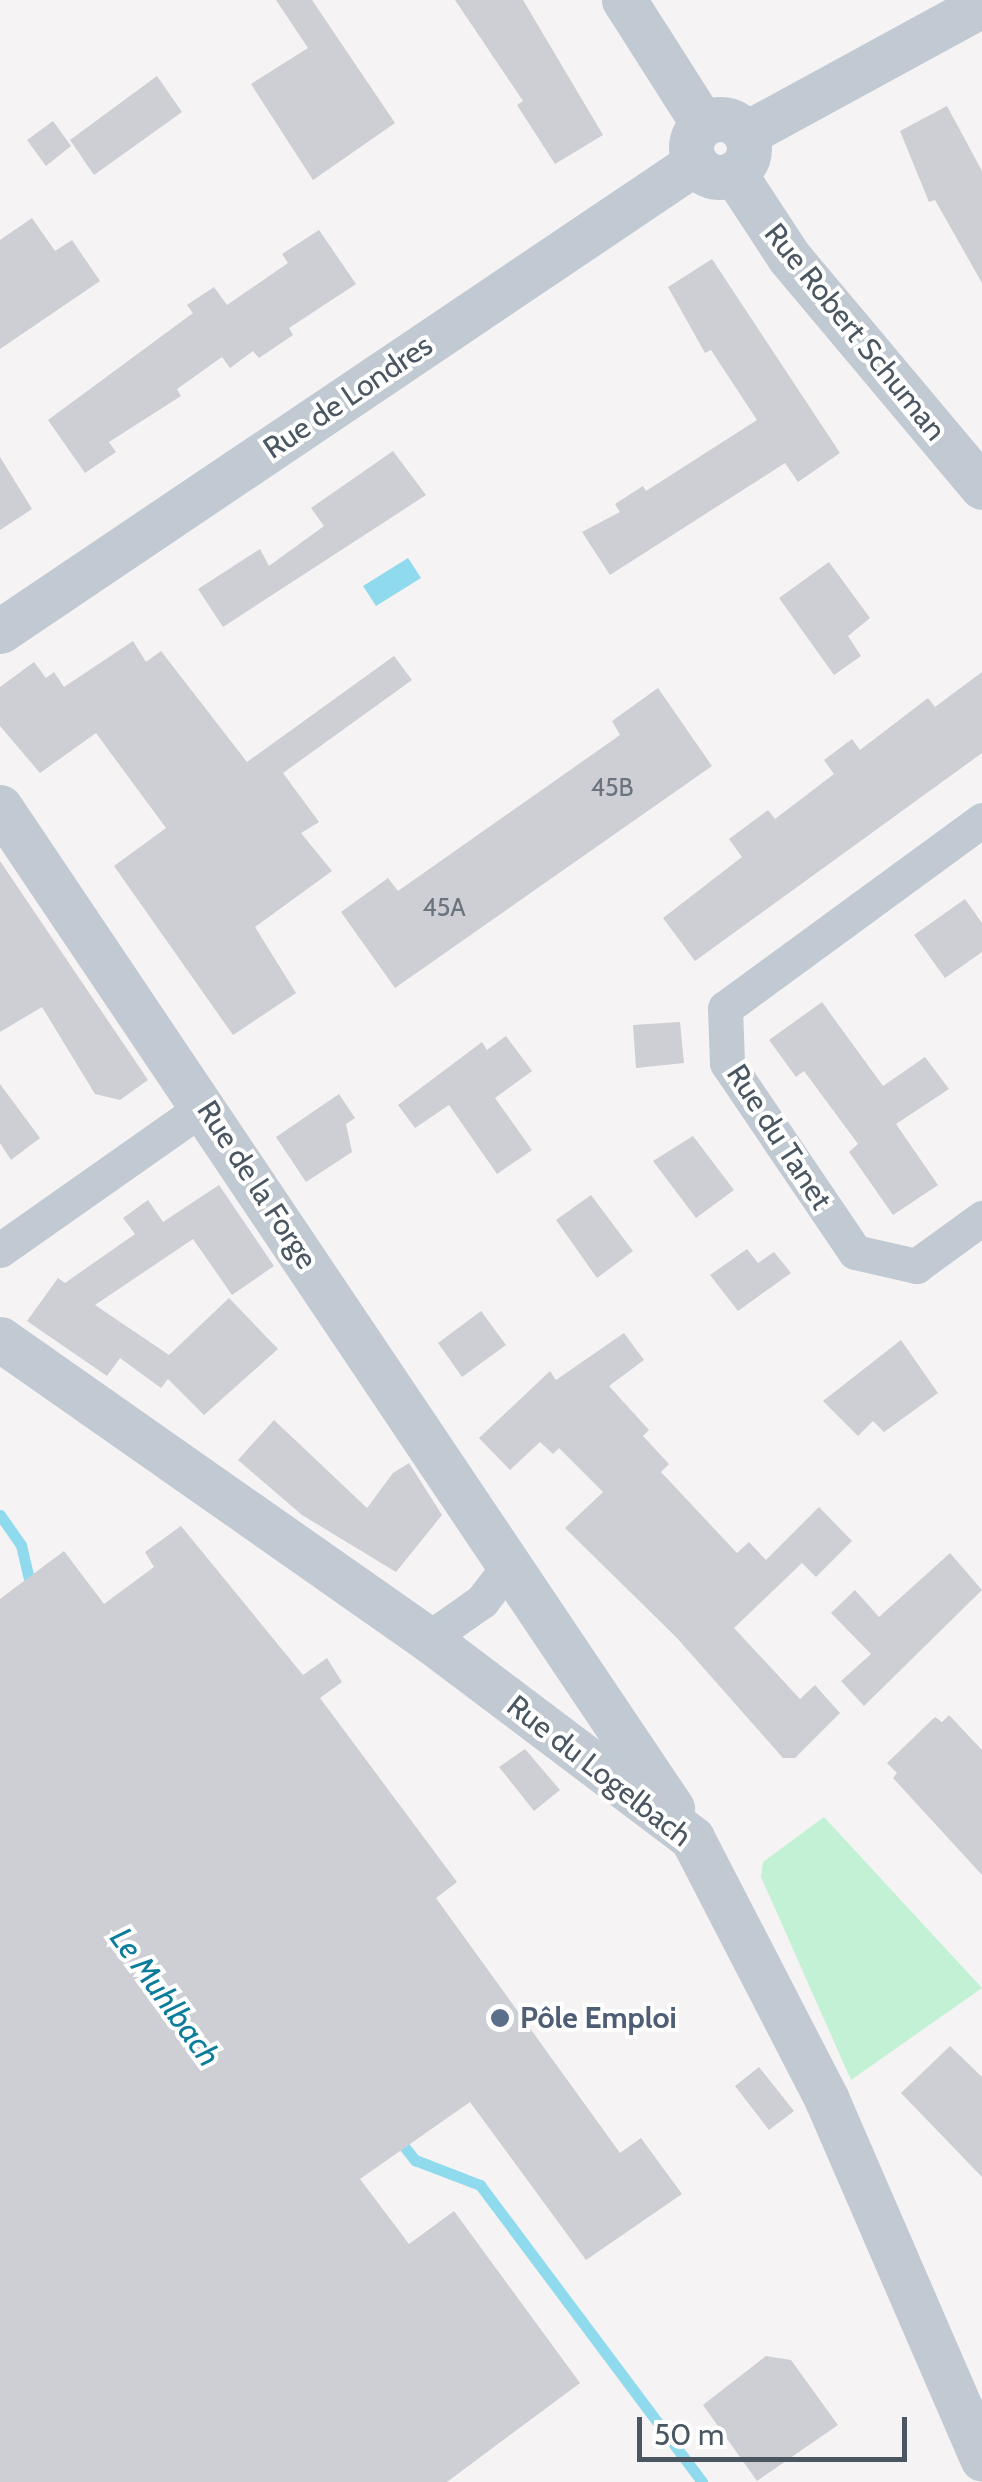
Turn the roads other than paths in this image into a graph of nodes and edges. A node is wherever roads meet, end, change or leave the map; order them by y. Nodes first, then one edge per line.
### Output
1 (624, 0) edge
2 (982, 5) edge
3 (719, 149) junction
4 (982, 487) edge
5 (0, 631) edge
6 (0, 808) edge
7 (982, 820) edge
8 (205, 1106) junction
9 (982, 1218) edge
10 (0, 1250) edge
11 (0, 1339) edge
12 (508, 1567) junction
13 (428, 1638) junction
14 (692, 1838) junction
15 (982, 2460) edge

1 - 3 street, Rue Robert Schuman
2 - 3 street, Rue de Londres
3 - 4 street, Rue Robert Schuman
3 - 5 street, Rue de Londres
6 - 8 street, Rue de la Forge
7 - 9 street, Rue du Tanet
8 - 10 street
8 - 12 street, Rue de la Forge
11 - 13 street, Rue du Logelbach
12 - 13 street
12 - 14 street, Rue de la Forge
13 - 14 street, Rue du Logelbach
14 - 15 street, Rue du Logelbach

